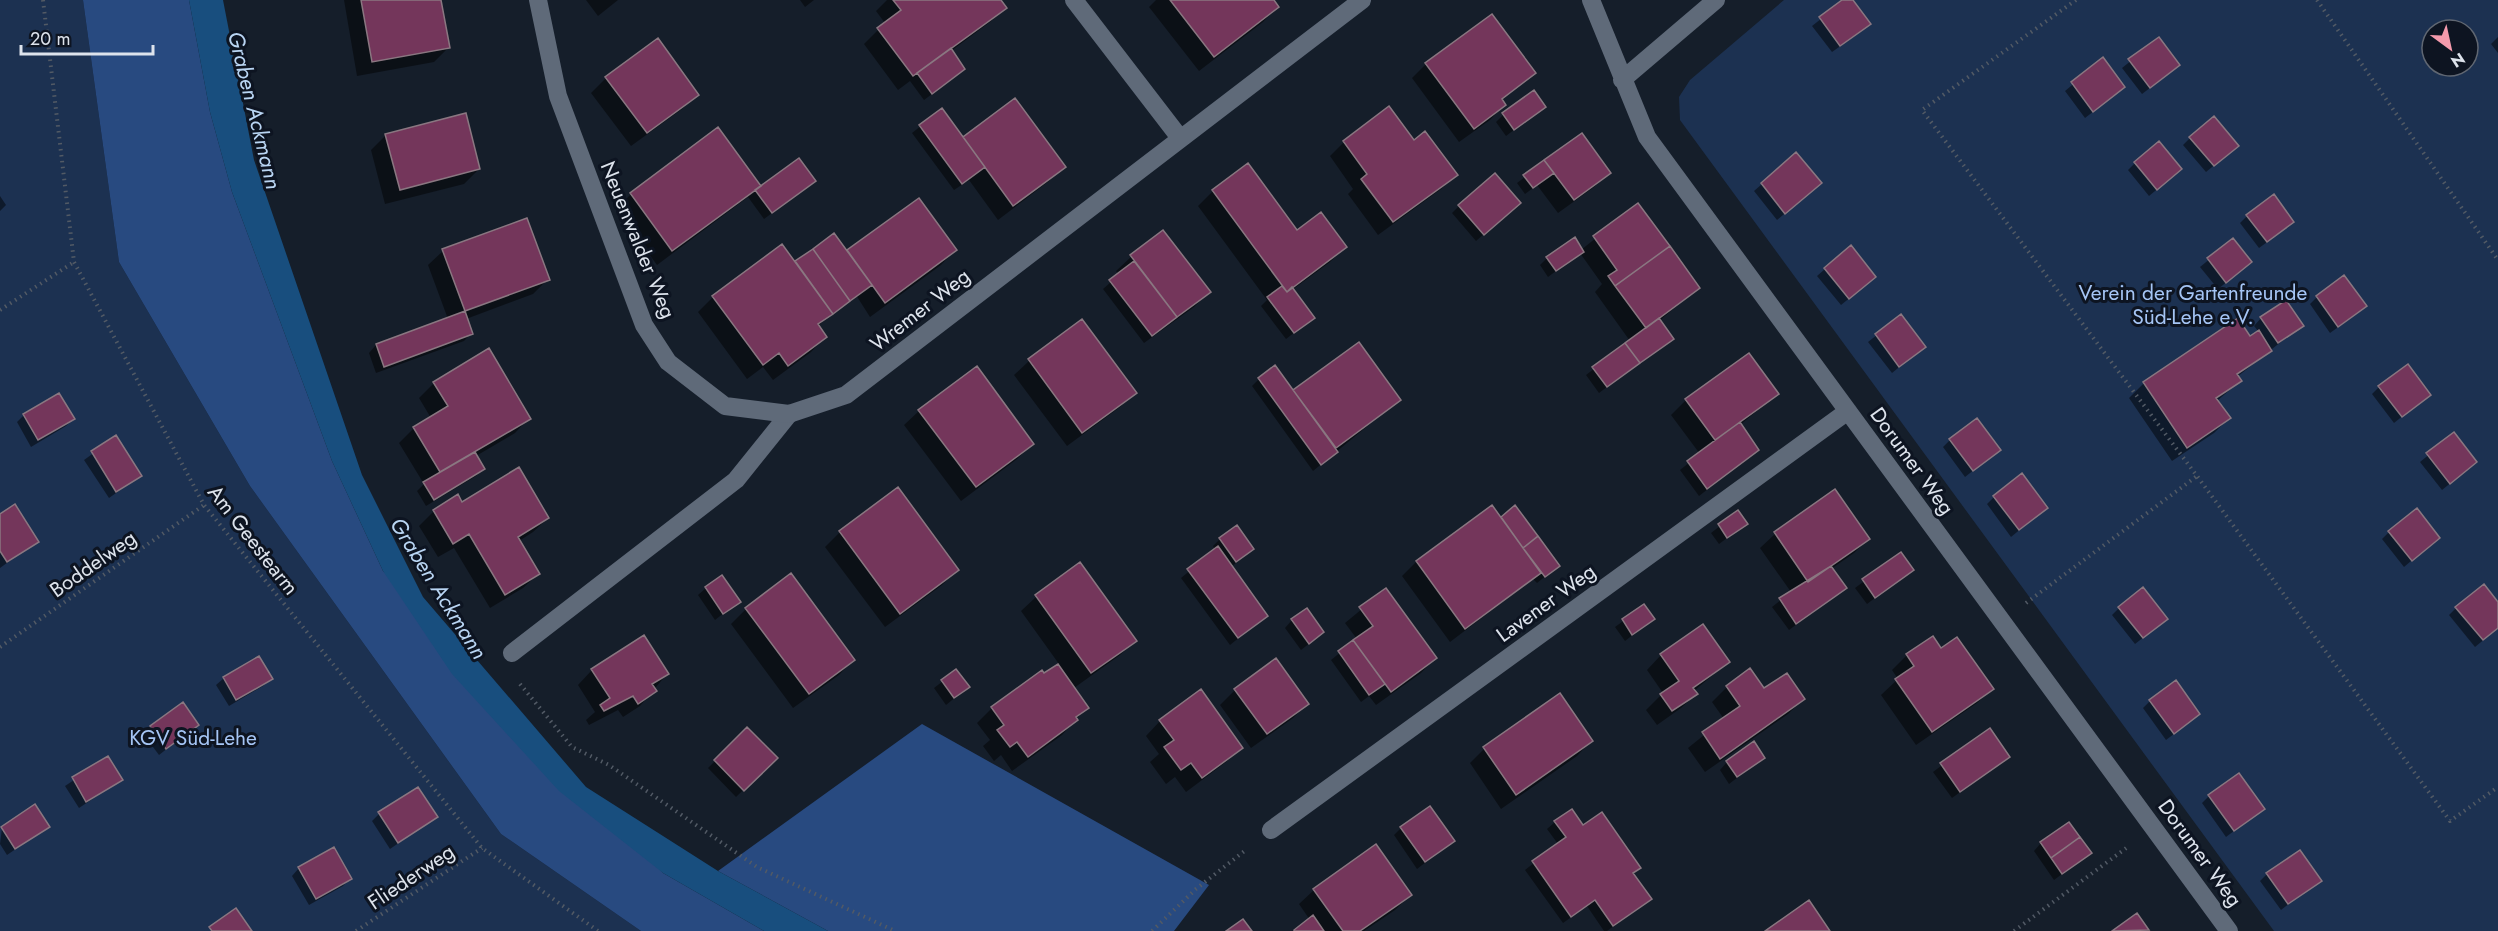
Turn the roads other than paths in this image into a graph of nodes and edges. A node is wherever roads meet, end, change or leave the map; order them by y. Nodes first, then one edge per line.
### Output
1 (538, 0) edge
2 (1074, 0) edge
3 (1362, 0) edge
4 (1591, 0) edge
5 (1716, 0) edge
6 (1623, 80) junction
7 (1180, 138) junction
8 (1848, 411) junction
9 (789, 414) junction
10 (512, 653) road end
11 (1271, 830) road end
12 (2229, 931) edge

1 - 9 street, Neuenwalder Weg
2 - 7 street
3 - 7 street, Wremer Weg
4 - 6 street, Dorumer Weg
5 - 6 street
6 - 8 street, Dorumer Weg
7 - 9 street, Wremer Weg
8 - 11 street, Lavener Weg
8 - 12 street, Dorumer Weg
9 - 10 street

